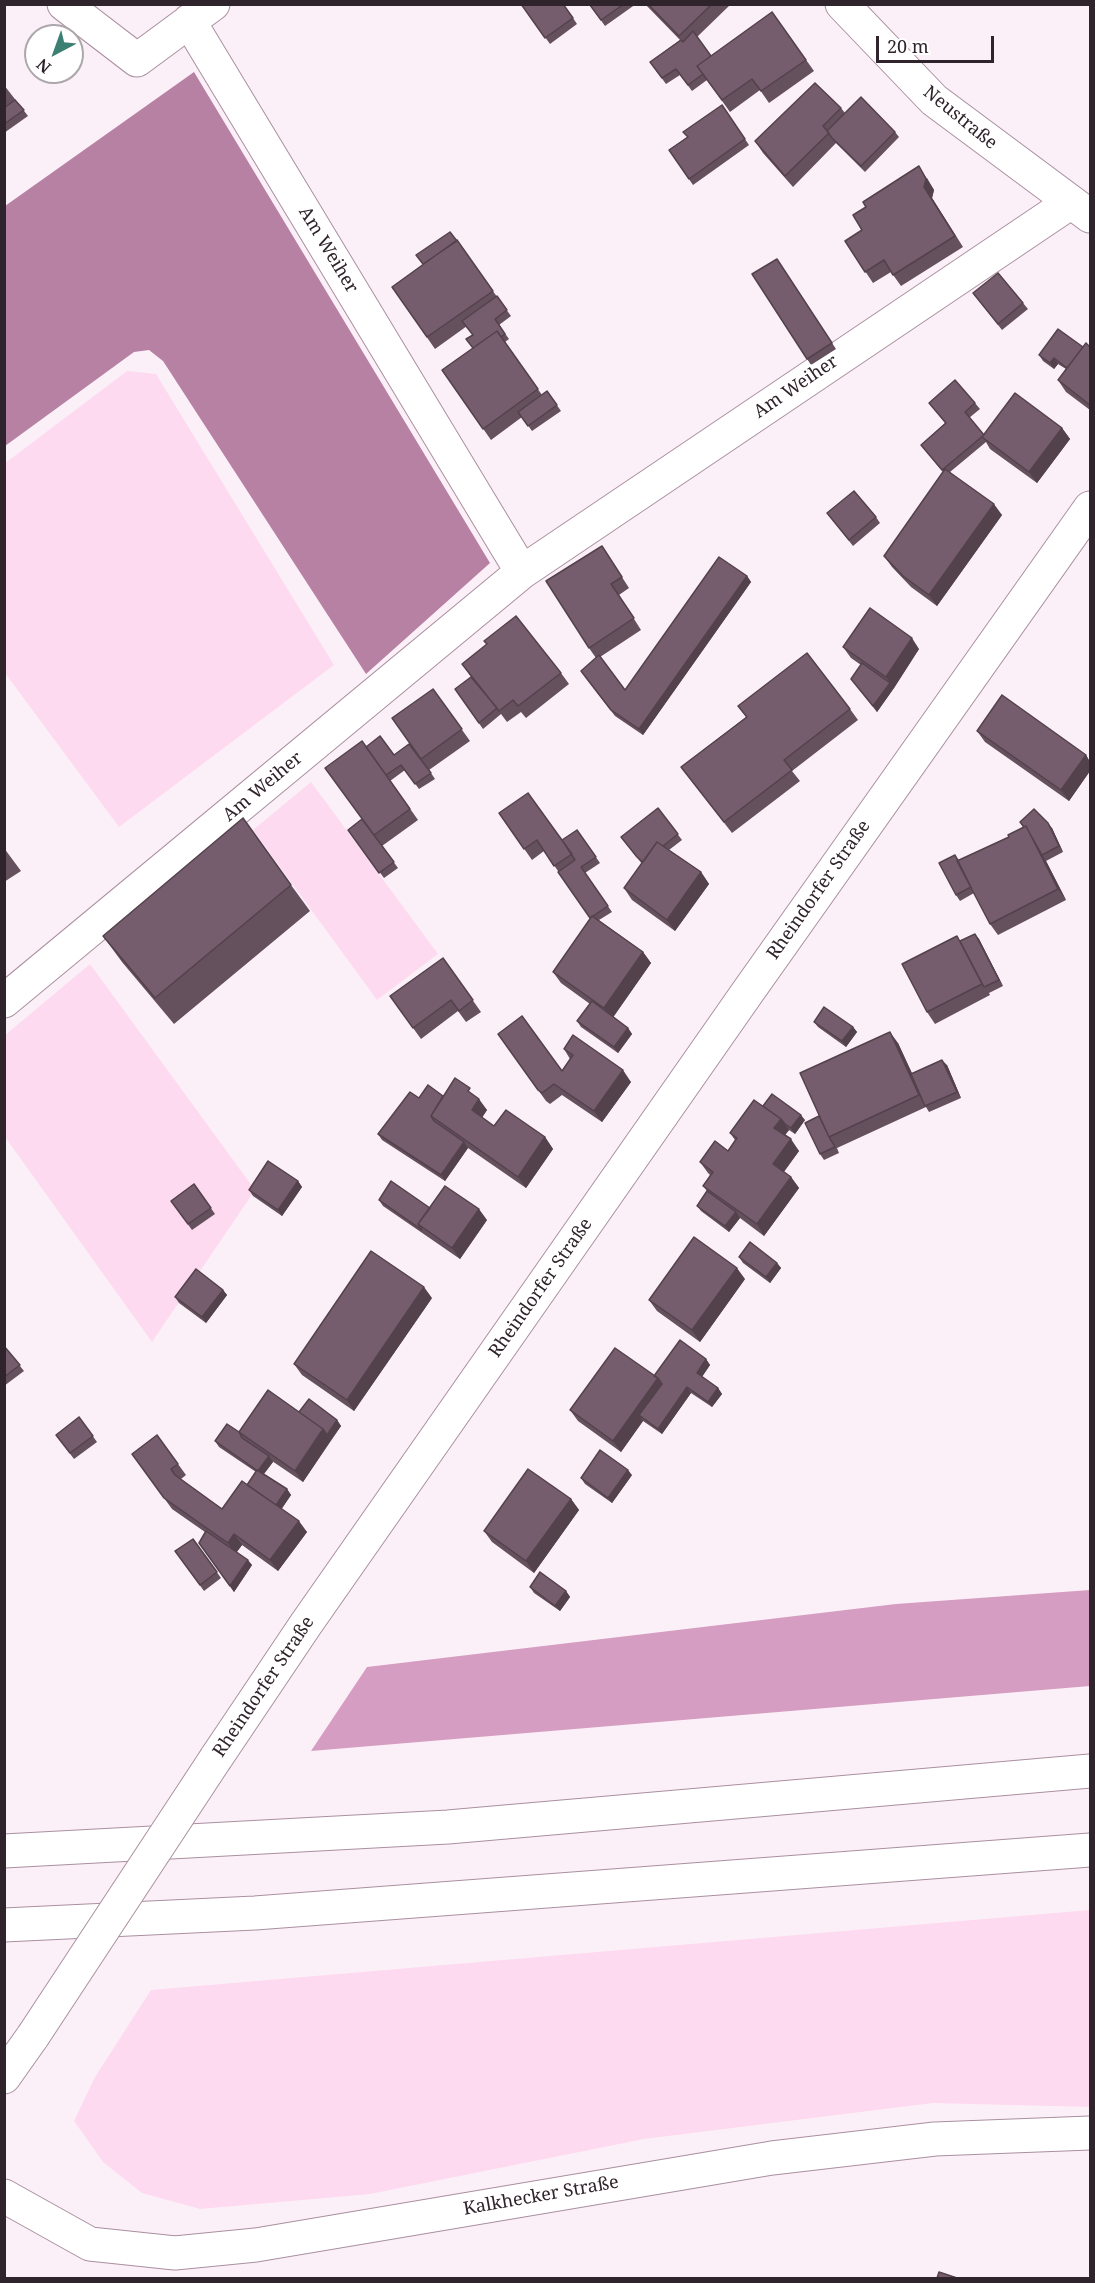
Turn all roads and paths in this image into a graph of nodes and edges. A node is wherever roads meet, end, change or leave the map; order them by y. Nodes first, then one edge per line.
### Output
1 (64, 4) edge
2 (842, 4) edge
3 (201, 13) edge
4 (1081, 209) edge
5 (1090, 508) edge
6 (522, 572) junction
7 (4, 1001) edge
8 (1090, 1771) edge
9 (1090, 1850) edge
10 (4, 1851) edge
11 (4, 1925) edge
12 (4, 2077) edge
13 (1090, 2133) edge
14 (4, 2196) edge

1 - 3 main road, Am Weiher
2 - 4 main road, Neustraße
3 - 6 main road, Am Weiher
4 - 6 main road, Am Weiher
5 - 12 main road, Rheindorfer Straße, bridge
6 - 7 main road, Am Weiher
8 - 10 main road
9 - 11 main road
13 - 14 main road, Kalkhecker Straße

